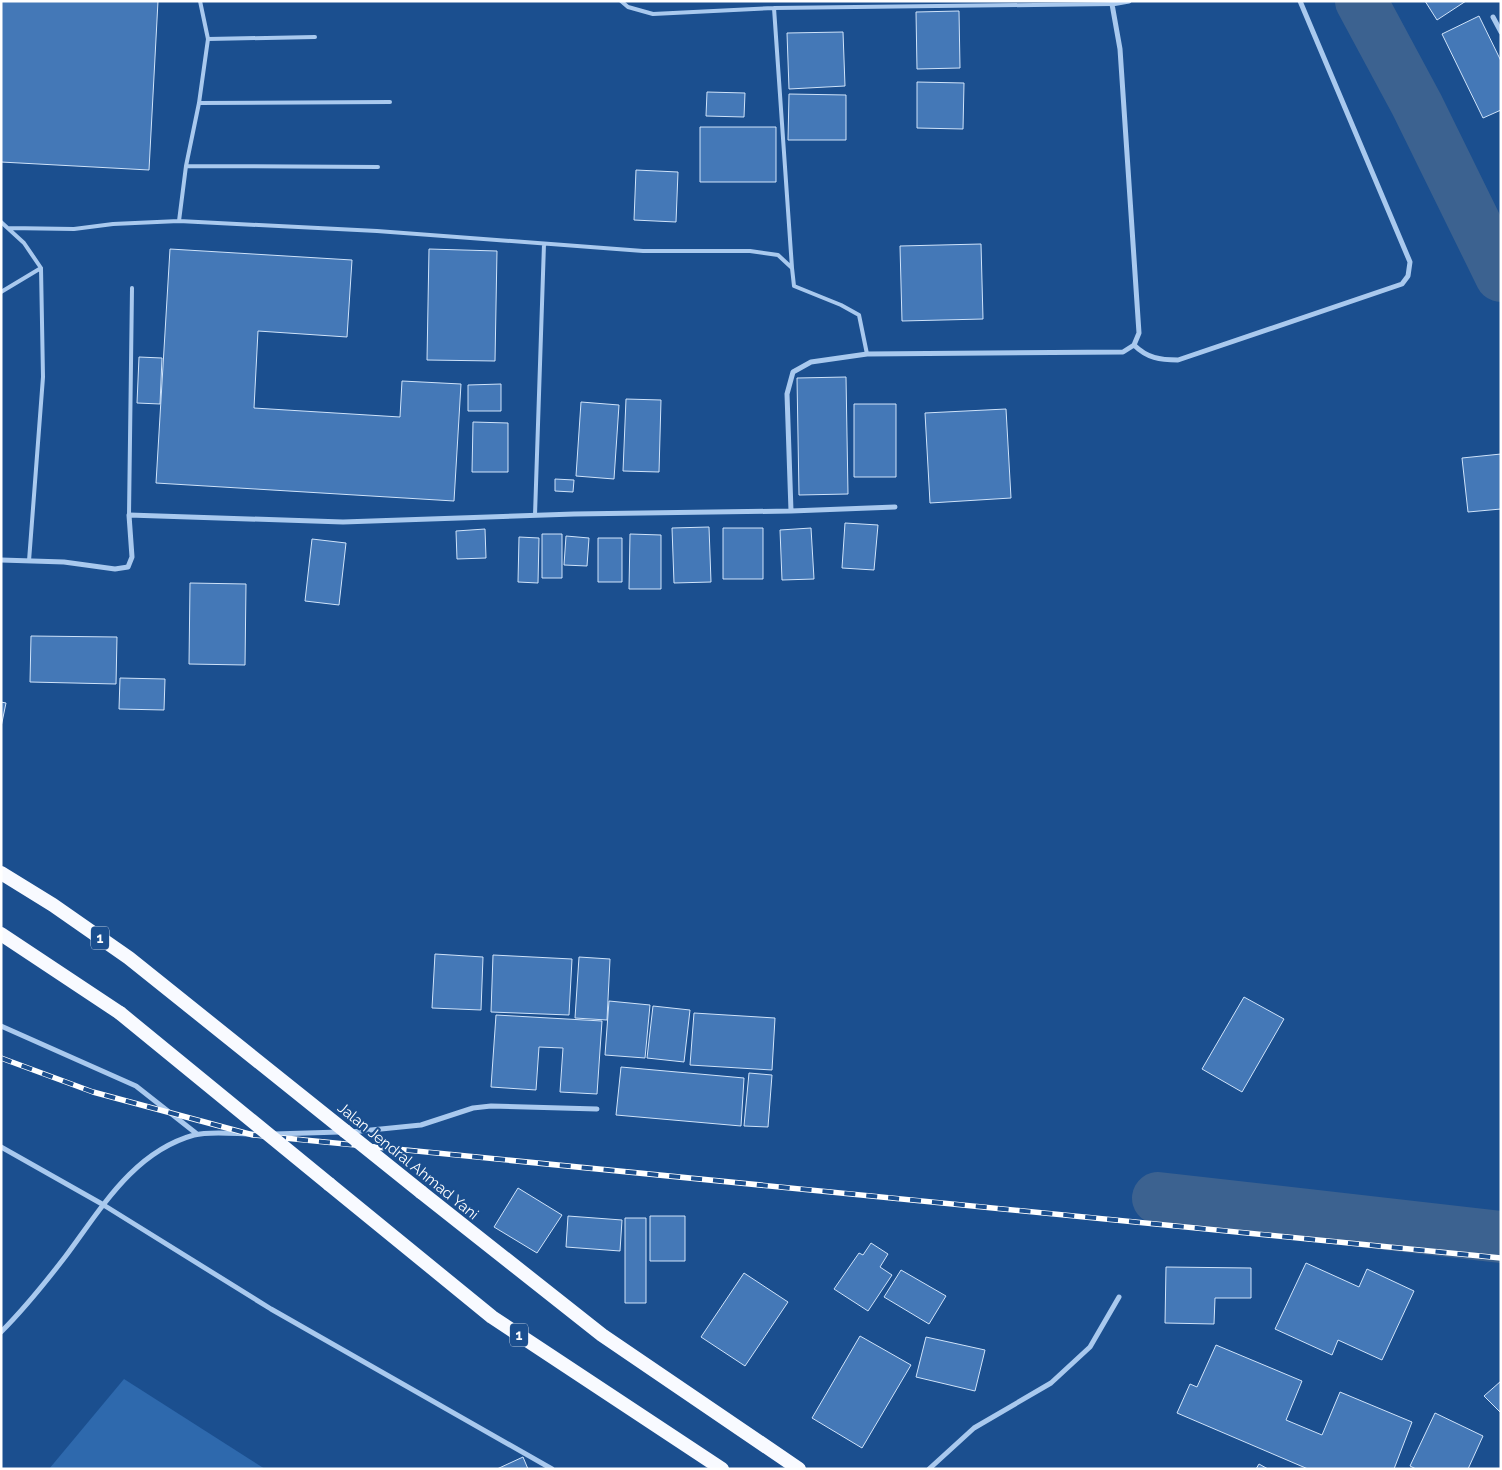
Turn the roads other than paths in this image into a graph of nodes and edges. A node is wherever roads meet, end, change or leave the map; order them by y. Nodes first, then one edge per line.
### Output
1 (200, 1) edge
2 (620, 1) edge
3 (1129, 1) edge
4 (1300, 1) edge
5 (1112, 4) junction
6 (774, 8) junction
7 (1493, 17) dead end
8 (1501, 32) edge
9 (315, 37) dead end
10 (208, 39) junction
11 (390, 102) dead end
12 (199, 103) junction
13 (186, 166) junction
14 (378, 167) dead end
15 (178, 221) junction
16 (1, 222) edge
17 (8, 228) junction
18 (544, 244) junction
19 (41, 268) junction
20 (792, 268) junction
21 (132, 288) dead end
22 (1, 292) edge
23 (1134, 345) junction
24 (867, 354) junction
25 (895, 507) dead end
26 (791, 511) junction
27 (129, 515) junction
28 (535, 515) junction
29 (1, 560) edge
30 (29, 561) junction
31 (1, 873) edge
32 (1, 934) edge
33 (1, 1026) edge
34 (597, 1109) dead end
35 (197, 1134) junction
36 (1, 1147) edge
37 (102, 1204) junction
38 (1119, 1297) dead end
39 (1, 1332) edge
40 (552, 1469) edge
41 (722, 1469) edge
42 (799, 1469) edge
43 (929, 1469) edge

1 - 10 lane
2 - 6 lane
3 - 5 street
4 - 23 street
5 - 6 lane
5 - 23 street
6 - 20 lane
7 - 8 street
9 - 10 lane
10 - 12 lane
11 - 12 lane
12 - 13 lane
13 - 14 lane
13 - 15 lane
15 - 17 lane
15 - 18 lane
16 - 17 lane
17 - 19 lane
18 - 20 lane
18 - 28 lane
19 - 22 lane
19 - 30 lane
20 - 24 lane
21 - 27 lane
23 - 24 street
24 - 26 street
25 - 26 street
26 - 28 street
27 - 28 street
27 - 30 street
29 - 30 street
31 - 42 highway, Jalan Jendral Ahmad Yani / 1, bridge
32 - 41 highway, 1, bridge
33 - 35 street
34 - 35 street
35 - 37 street
36 - 37 street
37 - 39 street
37 - 40 street
38 - 43 street

